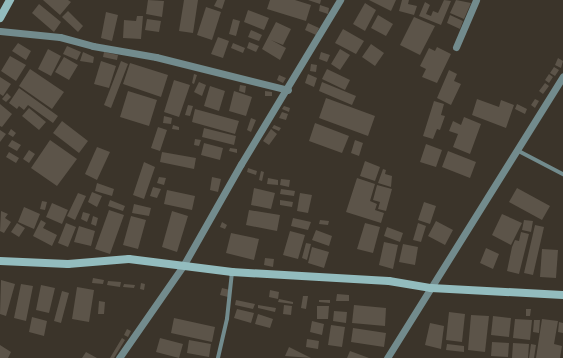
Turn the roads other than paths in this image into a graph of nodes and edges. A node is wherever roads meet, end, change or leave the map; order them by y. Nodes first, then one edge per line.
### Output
1 (10, 0) edge
2 (340, 0) edge
3 (476, 0) edge
4 (0, 18) edge
5 (0, 31) edge
6 (456, 47) dead end
7 (563, 76) edge
8 (288, 90) junction
9 (516, 150) junction
10 (563, 174) edge
11 (0, 261) edge
12 (183, 266) junction
13 (232, 272) junction
14 (431, 288) junction
15 (563, 295) edge
16 (119, 358) edge
17 (218, 358) edge
18 (387, 358) edge

1 - 4 street
2 - 8 street
3 - 6 street
5 - 8 street
7 - 9 street
8 - 12 street
9 - 10 lane
9 - 14 street
11 - 12 street
12 - 13 street
12 - 16 street
13 - 14 street
13 - 17 lane
14 - 15 street
14 - 18 street

